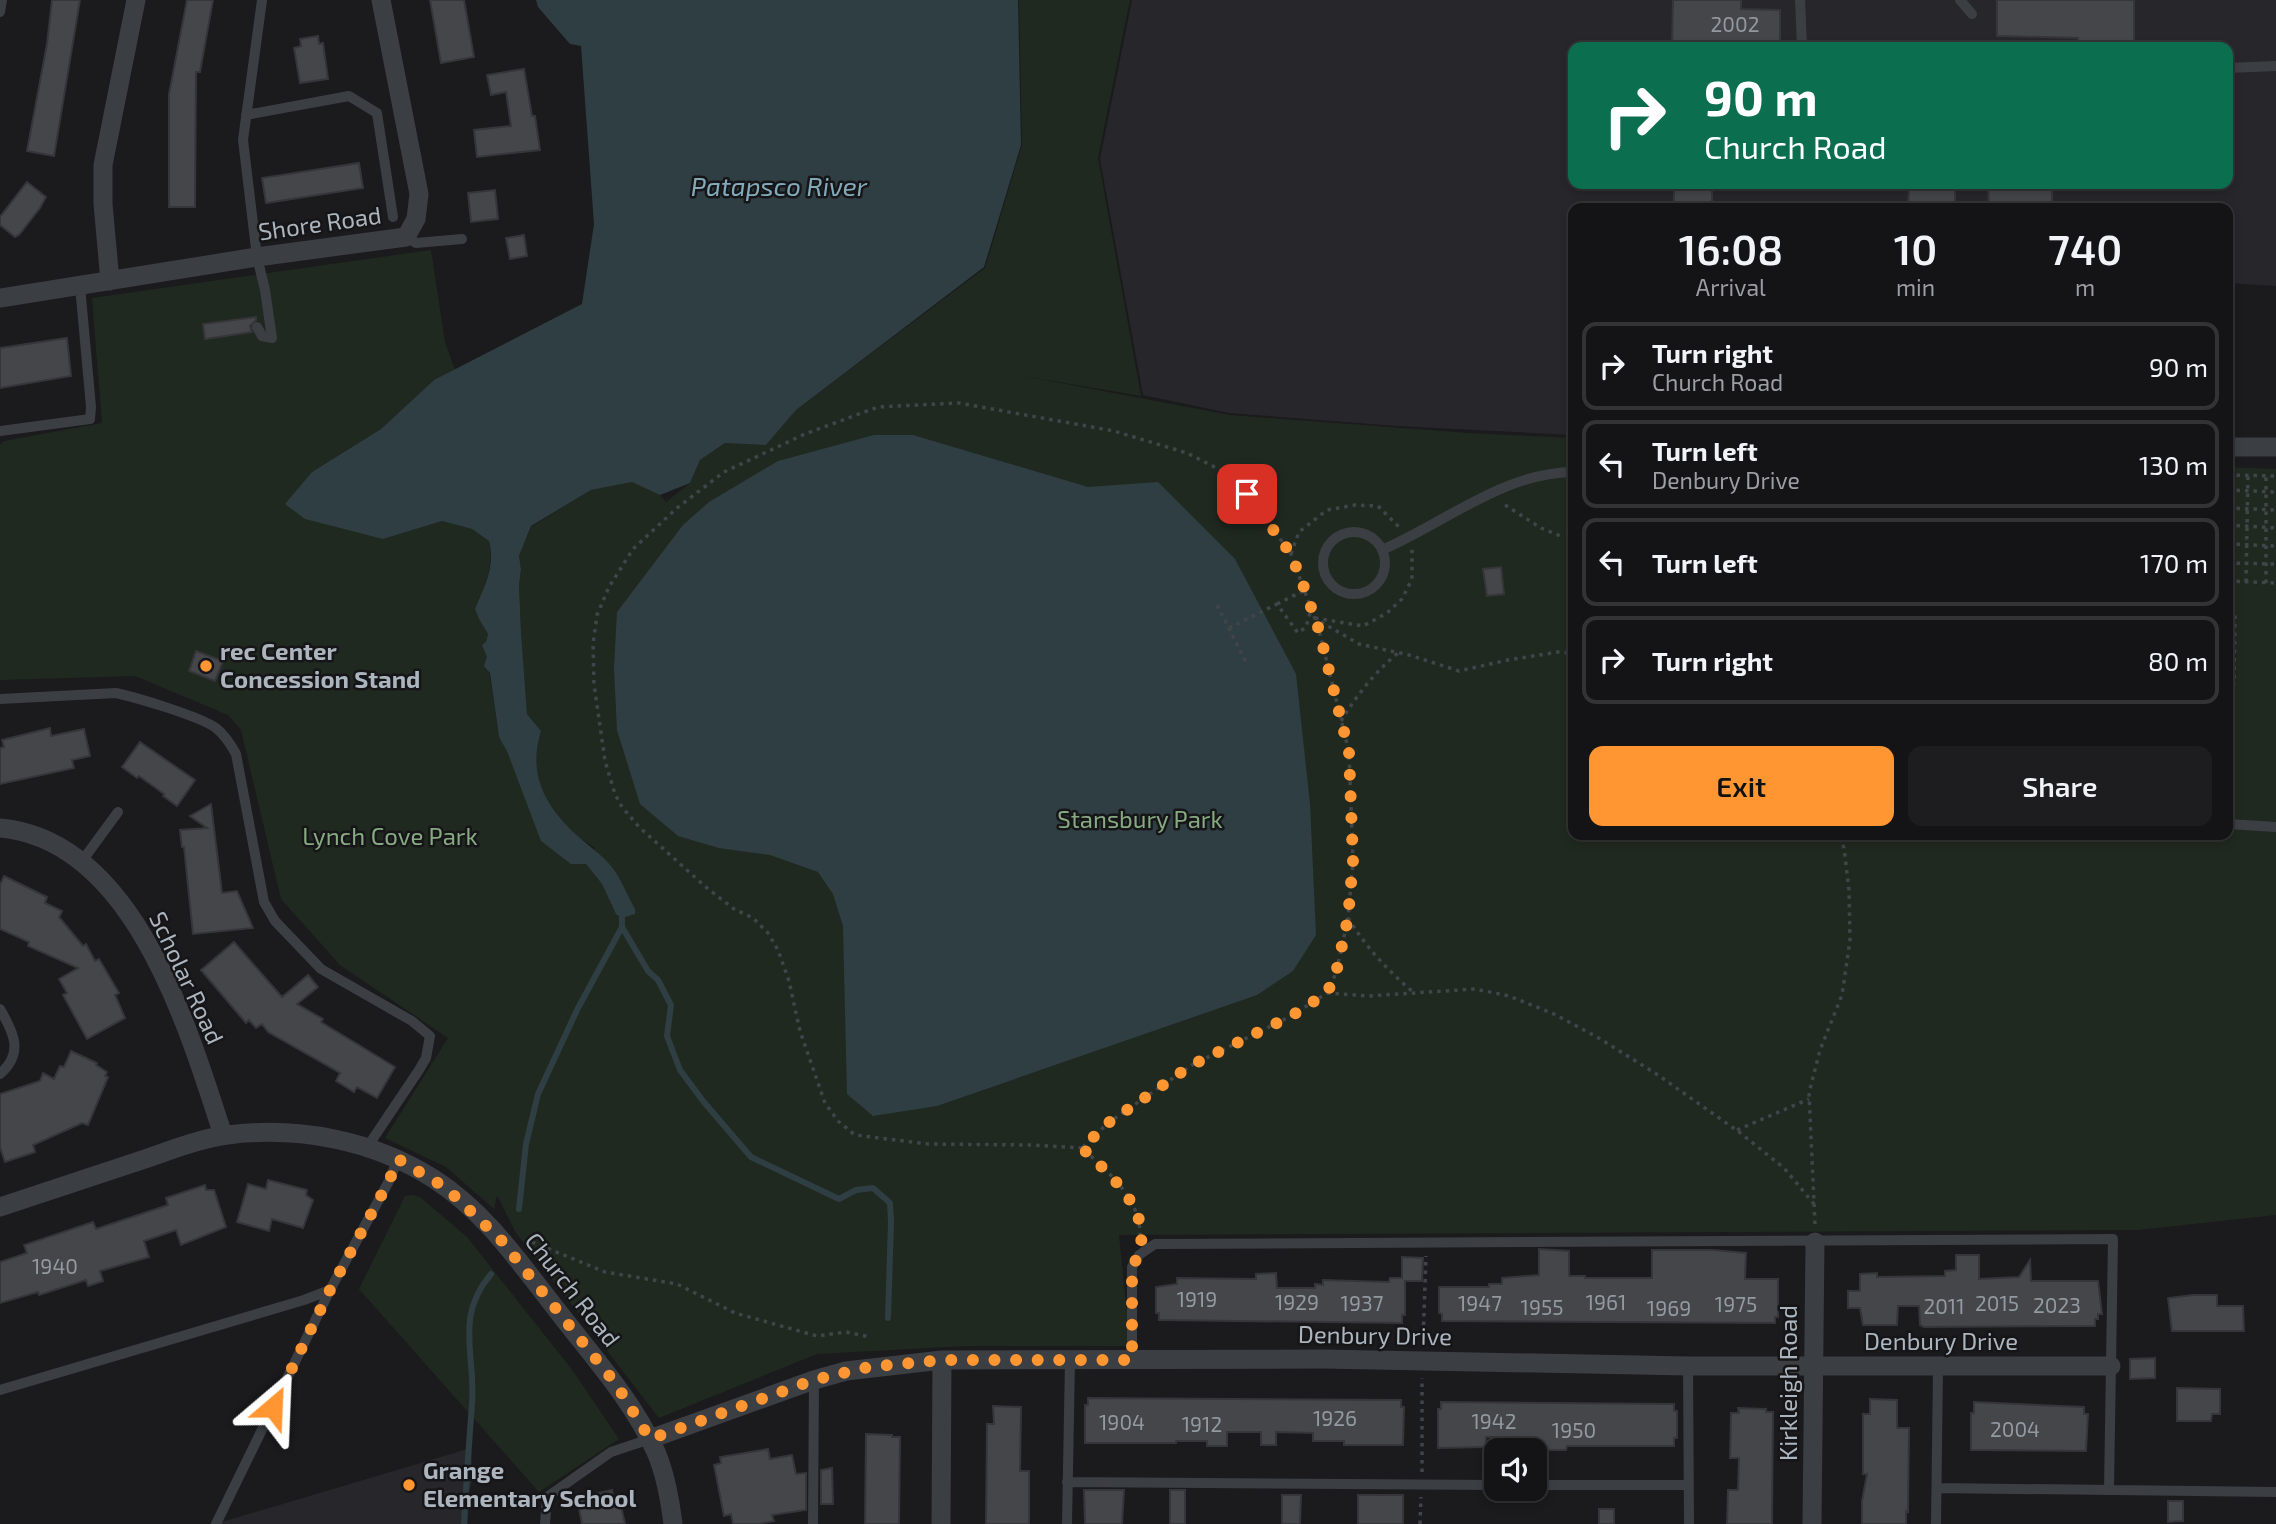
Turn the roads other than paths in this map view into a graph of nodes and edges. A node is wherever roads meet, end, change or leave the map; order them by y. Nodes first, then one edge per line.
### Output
1 (2, 0) edge
2 (136, 0) edge
3 (262, 0) edge
4 (381, 0) edge
5 (1800, 0) edge
6 (1960, 0) edge
7 (0, 12) edge
8 (1972, 14) dead end
9 (1802, 42) edge
10 (2276, 66) edge
11 (2233, 68) edge
12 (246, 115) junction
13 (393, 217) dead end
14 (406, 237) junction
15 (462, 239) dead end
16 (257, 257) junction
17 (110, 281) junction
18 (80, 286) junction
19 (0, 298) edge
20 (257, 327) dead end
21 (0, 432) edge
22 (2233, 447) edge
23 (2276, 447) edge
24 (1568, 472) edge
25 (1382, 550) junction
26 (0, 699) edge
27 (118, 812) dead end
28 (2233, 824) edge
29 (2276, 827) edge
30 (0, 828) edge
31 (82, 861) junction
32 (0, 1009) edge
33 (0, 1074) edge
34 (223, 1135) junction
35 (369, 1146) junction
36 (398, 1159) junction
37 (0, 1207) edge
38 (1815, 1242) junction
39 (330, 1290) junction
40 (942, 1360) junction
41 (1070, 1360) junction
42 (1132, 1360) junction
43 (1688, 1366) junction
44 (1814, 1366) junction
45 (2111, 1366) junction
46 (1938, 1367) junction
47 (814, 1380) junction
48 (0, 1390) edge
49 (650, 1439) junction
50 (1068, 1482) junction
51 (1484, 1485) edge
52 (1547, 1485) edge
53 (1689, 1485) junction
54 (1937, 1488) junction
55 (2109, 1490) junction
56 (2276, 1492) edge
57 (216, 1524) edge
58 (545, 1524) edge
59 (673, 1524) edge
60 (813, 1524) edge
61 (941, 1524) edge
62 (1067, 1524) edge
63 (1689, 1524) edge
64 (1812, 1524) edge
65 (1936, 1524) edge

1 - 7 lane
2 - 17 street
3 - 12 lane
4 - 14 street, Shore Road
5 - 9 lane
6 - 8 lane
10 - 11 lane
12 - 13 lane
12 - 16 lane
14 - 15 lane
14 - 16 street, Shore Road
16 - 17 street, Shore Road
16 - 20 lane
17 - 18 street, Shore Road
18 - 19 street, Shore Road
18 - 21 lane
22 - 23 street
24 - 25 lane
25 - 25 lane
26 - 35 lane
27 - 31 lane
28 - 29 lane
30 - 31 street, Scholar Road
31 - 34 street, Scholar Road
32 - 33 lane
34 - 35 street, Church Road
34 - 37 street, Church Road
35 - 36 street, Church Road
36 - 39 lane
36 - 49 street, Church Road
38 - 42 lane
38 - 44 street, Kirkleigh Road
38 - 45 lane
39 - 48 lane
39 - 57 lane
40 - 41 street, Denbury Drive
40 - 47 street, Denbury Drive
40 - 61 street
41 - 42 street, Denbury Drive
41 - 50 lane
42 - 43 street, Denbury Drive
43 - 44 street, Denbury Drive
43 - 53 lane
44 - 46 street, Denbury Drive
44 - 64 street, Kirkleigh Road
45 - 46 street, Denbury Drive
45 - 55 lane
46 - 54 lane
47 - 49 street, Denbury Drive
47 - 60 lane
49 - 58 lane
49 - 59 street, Church Road
50 - 51 lane
50 - 62 lane
52 - 53 lane
53 - 63 lane
54 - 55 lane
54 - 65 lane
55 - 56 lane

